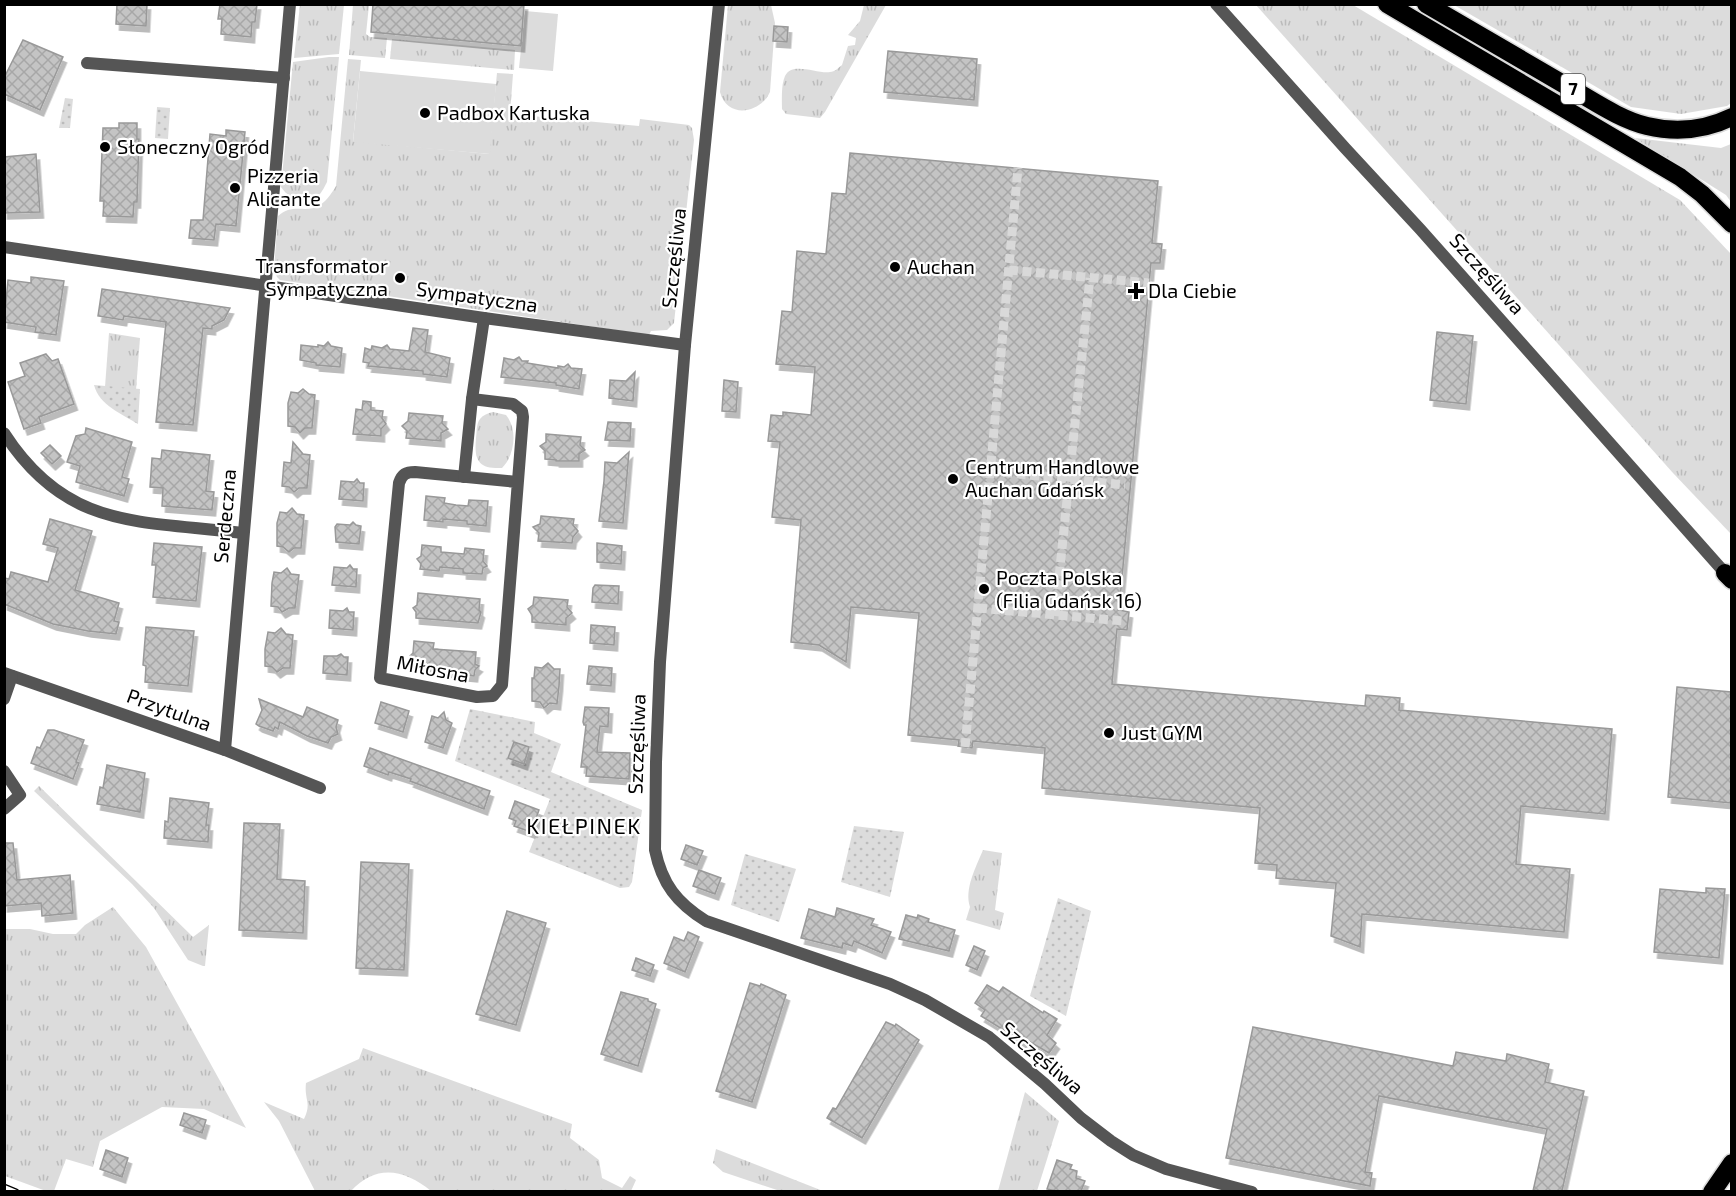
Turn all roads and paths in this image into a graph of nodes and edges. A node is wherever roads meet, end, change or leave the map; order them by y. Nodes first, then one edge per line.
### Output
1 (290, 4) edge
2 (719, 4) edge
3 (1216, 4) edge
4 (1387, 4) edge
5 (1426, 4) edge
6 (87, 63) dead end
7 (284, 78) junction
8 (1731, 117) edge
9 (1731, 224) edge
10 (4, 247) edge
11 (264, 285) junction
12 (484, 318) junction
13 (685, 345) junction
14 (472, 399) junction
15 (4, 433) edge
16 (464, 477) junction
17 (517, 482) junction
18 (243, 532) junction
19 (1728, 576) edge
20 (8, 675) edge
21 (4, 699) edge
22 (225, 750) junction
23 (4, 771) edge
24 (320, 788) dead end
25 (4, 809) edge
26 (1731, 1163) edge
27 (1252, 1191) edge
28 (1712, 1191) edge

1 - 7 street
2 - 13 street, Szczęśliwa
3 - 19 street, Szczęśliwa
4 - 9 highway
5 - 8 highway, 7
6 - 7 street
7 - 11 street
10 - 11 street, Sympatyczna
11 - 12 street, Sympatyczna
11 - 18 street, Serdeczna
12 - 13 street, Sympatyczna
12 - 14 street
13 - 27 street, Szczęśliwa
14 - 16 street
14 - 17 street, Miłosna
15 - 18 street
16 - 17 street, Miłosna
16 - 17 street, Miłosna
18 - 22 street, Serdeczna
20 - 21 street
20 - 22 street, Przytulna
22 - 24 street, Przytulna
23 - 25 street
26 - 28 highway

